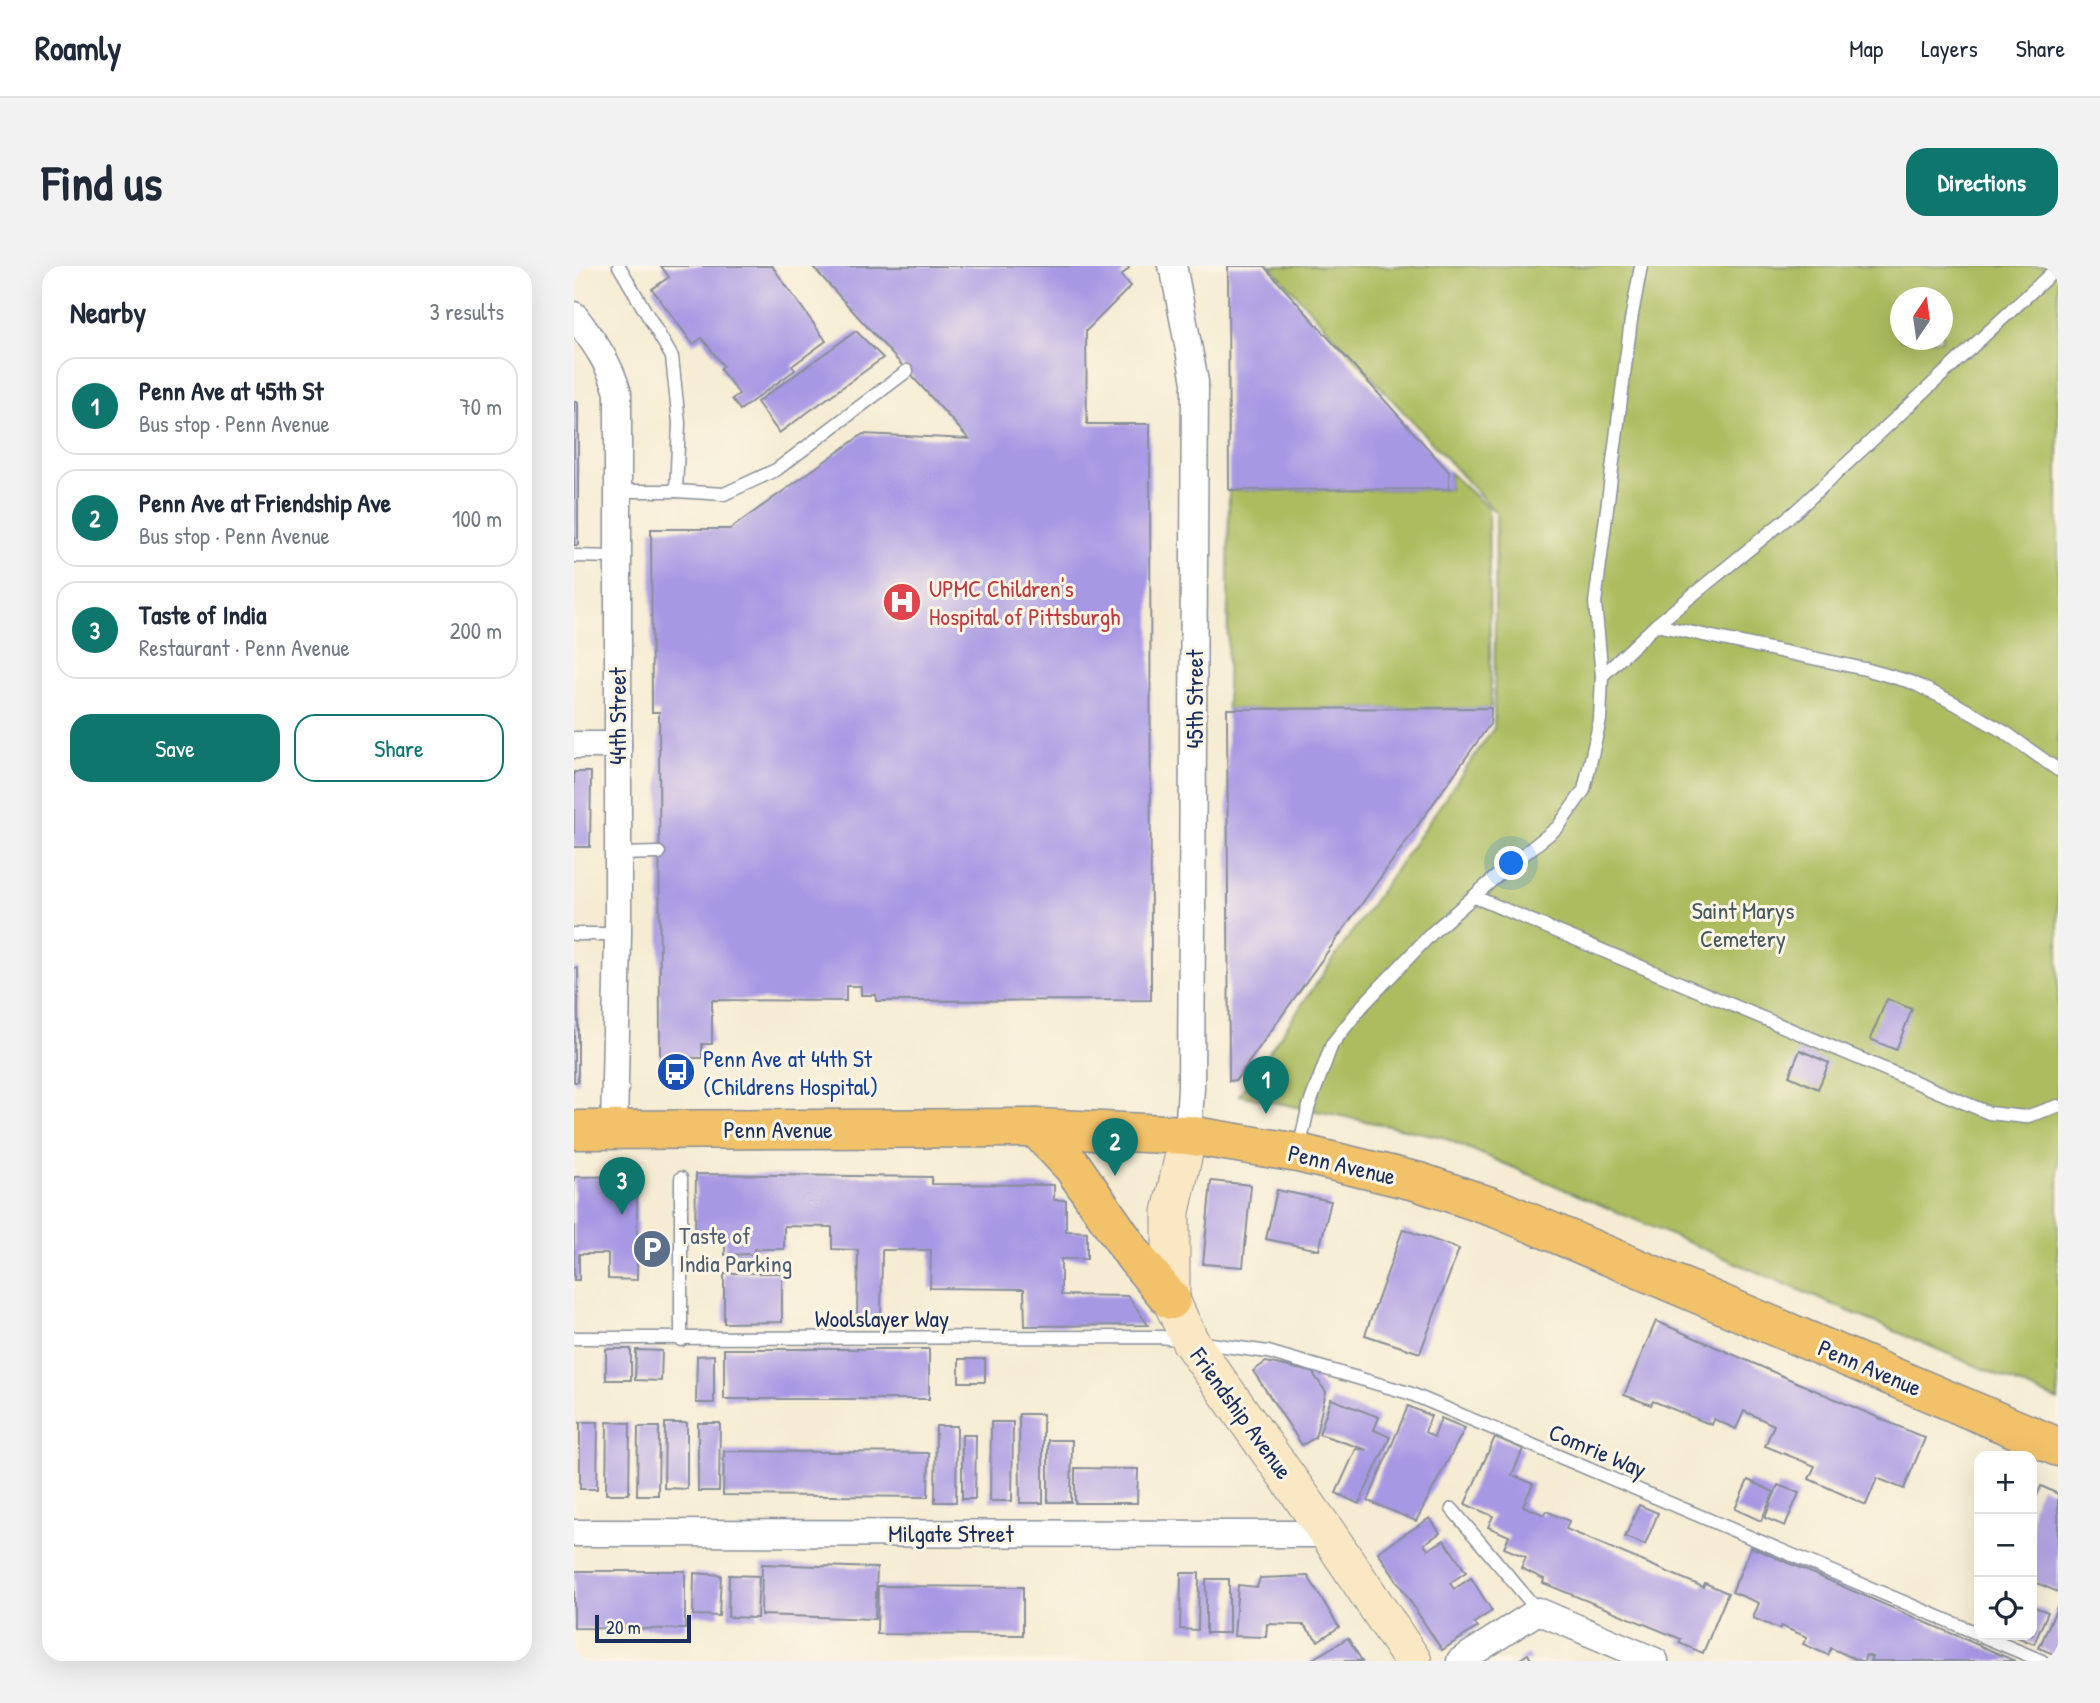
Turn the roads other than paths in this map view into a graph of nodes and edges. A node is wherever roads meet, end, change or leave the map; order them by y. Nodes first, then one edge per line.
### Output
1 (619, 266) edge
2 (1171, 266) edge
3 (1641, 266) edge
4 (2058, 267) edge
5 (574, 315) edge
6 (906, 370) dead end
7 (617, 491) junction
8 (676, 491) junction
9 (574, 556) edge
10 (616, 556) junction
11 (1656, 625) junction
12 (1602, 676) junction
13 (574, 745) edge
14 (618, 745) junction
15 (2058, 770) edge
16 (660, 853) dead end
17 (618, 854) junction
18 (1475, 897) junction
19 (574, 934) edge
20 (618, 934) junction
21 (2058, 1106) edge
22 (1036, 1128) junction
23 (574, 1130) edge
24 (614, 1130) junction
25 (1188, 1135) junction
26 (1298, 1153) junction
27 (681, 1178) dead end
28 (1171, 1300) junction
29 (574, 1338) edge
30 (681, 1340) junction
31 (1190, 1341) junction
32 (2058, 1447) edge
33 (1452, 1508) dead end
34 (574, 1532) edge
35 (1328, 1534) junction
36 (1538, 1611) junction
37 (1974, 1632) edge
38 (1992, 1640) edge
39 (1413, 1661) edge
40 (1460, 1661) edge
41 (1655, 1661) edge
42 (2042, 1661) edge

1 - 8 lane
2 - 25 street, 45th Street
3 - 12 lane
4 - 11 lane
5 - 7 street, 44th Street
6 - 8 lane
7 - 8 lane
7 - 10 street, 44th Street
9 - 10 lane
10 - 14 street, 44th Street
11 - 12 lane
11 - 15 lane
12 - 18 lane
13 - 14 street
14 - 17 street, 44th Street
16 - 17 lane
17 - 20 street, 44th Street
18 - 21 lane
18 - 26 lane
19 - 20 lane
20 - 24 street, 44th Street
22 - 24 main road, Penn Avenue
22 - 25 main road, Penn Avenue
22 - 28 main road
23 - 24 main road, Penn Avenue
25 - 26 main road, Penn Avenue
25 - 28 street, Friendship Avenue
26 - 32 main road, Penn Avenue
27 - 30 lane
28 - 31 street, Friendship Avenue
29 - 30 lane, Woolslayer Way
30 - 31 lane, Woolslayer Way
31 - 35 street, Friendship Avenue
31 - 37 lane, Comrie Way
33 - 36 lane
34 - 35 street, Milgate Street
35 - 39 street, Friendship Avenue
36 - 40 street
36 - 41 street
38 - 42 lane, Comrie Way

